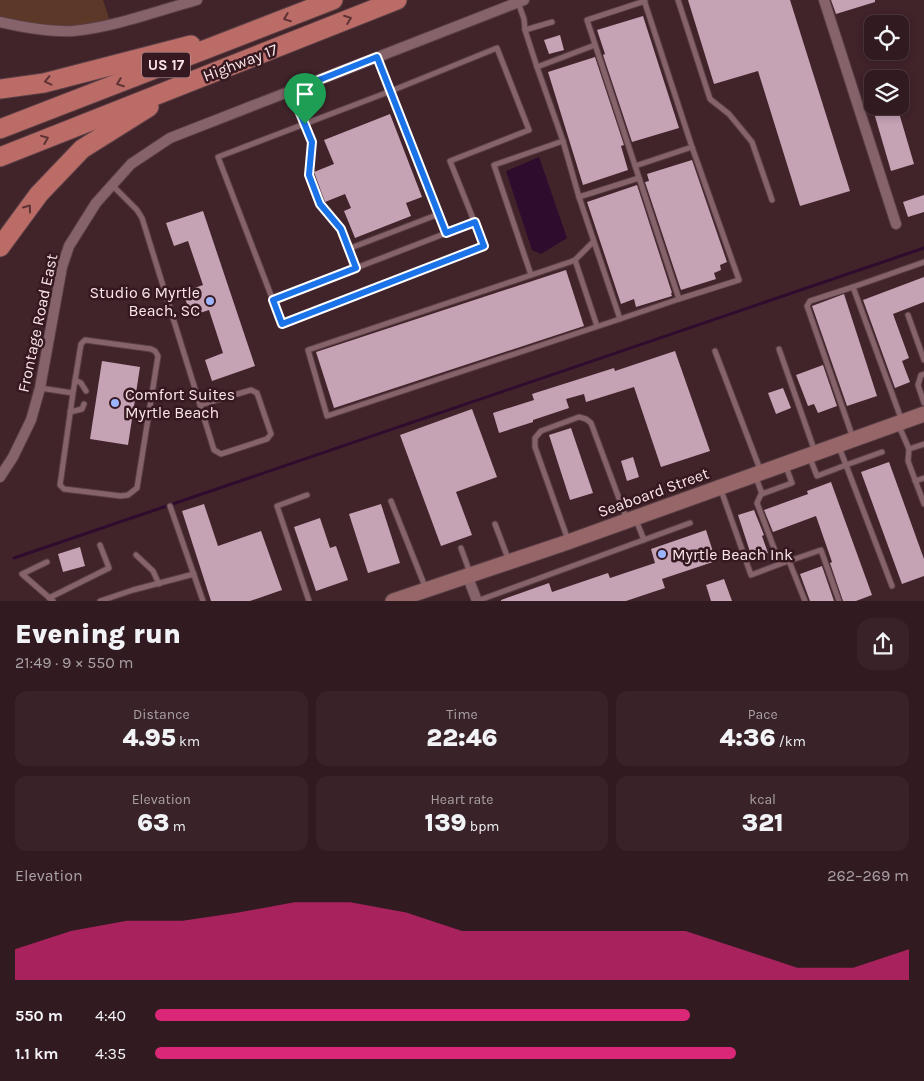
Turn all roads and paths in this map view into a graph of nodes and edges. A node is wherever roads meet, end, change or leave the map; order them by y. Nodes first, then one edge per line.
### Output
1 (197, 0) edge
2 (333, 0) edge
3 (397, 0) edge
4 (644, 0) edge
5 (678, 0) edge
6 (824, 0) edge
7 (521, 1) edge
8 (0, 22) edge
9 (552, 22) dead end
10 (525, 30) junction
11 (248, 33) junction
12 (595, 45) junction
13 (377, 57) junction
14 (538, 67) junction
15 (189, 82) junction
16 (0, 89) edge
17 (291, 91) junction
18 (390, 91) junction
19 (305, 124) junction
20 (0, 130) edge
21 (563, 141) junction
22 (692, 147) junction
23 (0, 157) edge
24 (635, 166) junction
25 (639, 178) junction
26 (112, 185) junction
27 (578, 197) junction
28 (772, 200) dead end
29 (439, 214) junction
30 (475, 222) junction
31 (896, 224) dead end
32 (446, 233) junction
33 (593, 242) junction
34 (0, 247) edge
35 (348, 249) junction
36 (575, 260) junction
37 (924, 262) edge
38 (356, 268) junction
39 (532, 275) junction
40 (852, 287) junction
41 (679, 299) junction
42 (273, 300) junction
43 (908, 315) dead end
44 (620, 319) junction
45 (597, 326) junction
46 (779, 349) dead end
47 (715, 351) dead end
48 (924, 360) edge
49 (924, 374) edge
50 (75, 380) junction
51 (40, 388) junction
52 (86, 391) dead end
53 (73, 393) junction
54 (924, 403) edge
55 (84, 404) dead end
56 (200, 405) junction
57 (70, 412) junction
58 (924, 414) edge
59 (900, 422) junction
60 (854, 439) junction
61 (924, 444) edge
62 (838, 445) junction
63 (909, 450) junction
64 (882, 452) dead end
65 (812, 454) junction
66 (785, 464) junction
67 (846, 465) junction
68 (758, 473) junction
69 (0, 477) edge
70 (924, 478) edge
71 (915, 481) junction
72 (720, 487) junction
73 (762, 492) junction
74 (307, 495) dead end
75 (391, 501) dead end
76 (924, 504) edge
77 (170, 506) dead end
78 (631, 519) junction
79 (690, 523) dead end
80 (495, 524) dead end
81 (644, 540) junction
82 (568, 542) junction
83 (100, 545) dead end
84 (461, 548) dead end
85 (136, 555) dead end
86 (509, 561) junction
87 (789, 561) junction
88 (47, 562) dead end
89 (780, 564) junction
90 (194, 574) junction
91 (469, 574) junction
92 (159, 584) junction
93 (892, 586) dead end
94 (427, 589) junction
95 (51, 599) edge
96 (100, 601) edge
97 (204, 601) edge
98 (309, 601) edge
99 (393, 601) edge
100 (477, 601) edge
101 (805, 601) edge
102 (839, 601) edge

1 - 8 street
2 -> 11 highway, Highway 17 / US 17
15 -> 3 highway, Highway 17 / US 17
4 - 12 lane
4 - 22 lane
5 - 28 lane
6 - 31 street
7 - 10 lane
7 - 13 street, Frontage Road East
9 - 10 lane
10 - 14 lane
11 -> 16 highway
11 -> 20 highway, Highway 17 / US 17
12 - 14 lane
12 - 24 lane
13 - 17 street, Frontage Road East
13 - 18 lane
14 - 21 lane
23 -> 15 highway, Highway 17 / US 17
34 -> 15 highway
17 - 19 lane
17 - 26 street, Frontage Road East
18 - 19 lane
18 - 29 lane
18 - 30 lane
19 - 35 lane
19 - 42 lane
21 - 27 lane
21 - 39 lane
22 - 24 lane
22 - 41 lane
24 - 25 lane
25 - 27 lane
25 - 41 lane
26 - 51 street, Frontage Road East
26 - 56 lane
27 - 33 lane
29 - 32 lane
29 - 35 lane
30 - 32 lane
30 - 42 lane
32 - 38 lane
33 - 36 lane
33 - 44 lane
35 - 38 lane
36 - 39 lane
36 - 45 lane
37 - 40 lane
38 - 42 lane
39 - 45 lane
40 - 59 lane
40 - 60 lane
41 - 44 lane
43 - 48 lane
44 - 45 lane
46 - 65 lane
47 - 68 lane
49 - 54 lane
50 - 52 lane
50 - 53 lane
50 - 57 lane
51 - 53 lane
51 - 69 street, Frontage Road East
53 - 57 lane
55 - 57 lane
56 - 56 lane
58 - 59 street, Seaboard Street
59 - 60 street, Seaboard Street
59 - 63 lane
60 - 62 street, Seaboard Street
61 - 63 lane
62 - 65 street, Seaboard Street
62 - 67 lane
63 - 71 lane
64 - 67 lane
65 - 66 street, Seaboard Street
65 - 67 lane
66 - 68 street, Seaboard Street
66 - 73 lane
67 - 93 lane
68 - 72 street, Seaboard Street
68 - 73 lane
70 - 71 lane
71 - 76 lane
72 - 78 street, Seaboard Street
72 - 89 lane
73 - 89 lane
74 - 98 lane
75 - 94 lane
77 - 90 lane
78 - 81 lane
78 - 82 street, Seaboard Street
78 - 82 lane
79 - 81 lane
80 - 86 lane
81 - 100 lane
82 - 86 street, Seaboard Street
83 - 95 lane
84 - 91 lane
85 - 92 lane
86 - 91 street, Seaboard Street
87 - 89 lane
87 - 101 lane
87 - 102 lane
88 - 95 lane
90 - 92 lane
90 - 97 lane
91 - 94 street, Seaboard Street
91 - 100 street
92 - 96 lane
94 - 99 street, Seaboard Street

